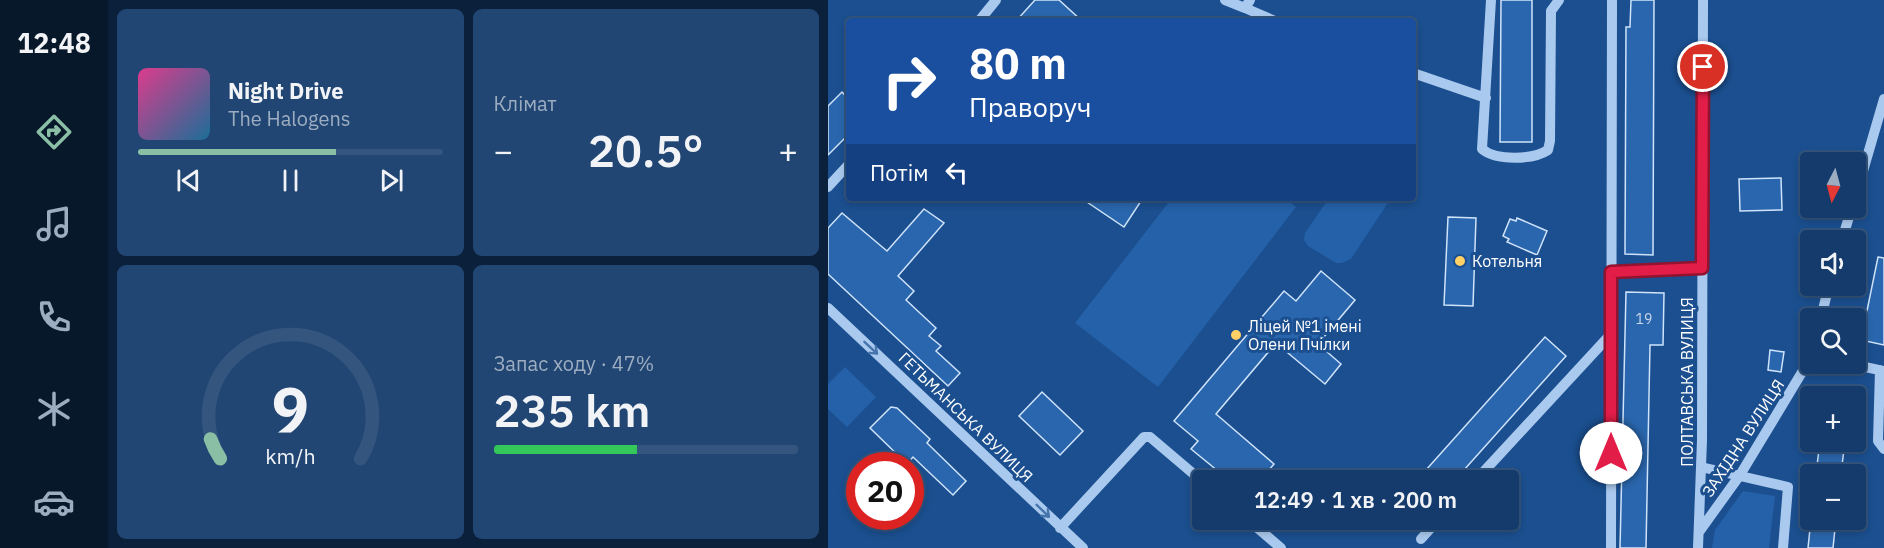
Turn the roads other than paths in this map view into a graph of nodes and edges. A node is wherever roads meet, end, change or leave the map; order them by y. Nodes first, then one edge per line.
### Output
1 (996, 0) edge
2 (1225, 0) edge
3 (1491, 0) edge
4 (1559, 0) edge
5 (1612, 0) edge
6 (1703, 0) edge
7 (1247, 4) edge
8 (981, 18) edge
9 (1270, 18) edge
10 (1416, 74) edge
11 (1486, 98) junction
12 (1884, 99) edge
13 (1866, 161) edge
14 (846, 167) edge
15 (828, 188) edge
16 (1702, 268) junction
17 (1611, 272) junction
18 (828, 308) edge
19 (1611, 334) junction
20 (1866, 367) edge
21 (1882, 370) edge
22 (1801, 374) edge
23 (1884, 449) edge
24 (1701, 467) junction
25 (1485, 470) edge
26 (1192, 473) edge
27 (1740, 475) junction
28 (1060, 528) junction
29 (1259, 530) edge
30 (1429, 530) edge
31 (1700, 532) junction
32 (1421, 539) dead end
33 (1083, 548) edge
34 (1281, 548) edge
35 (1611, 548) edge
36 (1698, 548) edge
37 (1783, 548) edge

1 - 8 street
2 - 7 street
3 - 11 street
4 - 11 street
5 - 17 street
6 - 16 street, ПОЛТАВСЬКА ВУЛИЦЯ
7 - 9 street
10 - 11 street
12 - 13 street
14 - 15 street
16 - 17 street
16 - 24 street, ПОЛТАВСЬКА ВУЛИЦЯ
17 - 19 street
18 -> 28 street, ГЕТЬМАНСЬКА ВУЛИЦЯ
19 - 25 street
19 - 35 street
20 - 21 street
21 - 23 street
22 - 27 street, ЗАХІДНА ВУЛИЦЯ
24 - 27 street
24 - 31 street, ПОЛТАВСЬКА ВУЛИЦЯ
26 - 28 street
27 - 31 street, ЗАХІДНА ВУЛИЦЯ
27 - 37 street
28 - 33 street, ГЕТЬМАНСЬКА ВУЛИЦЯ
29 - 34 street
30 - 32 street
31 - 36 street, ПОЛТАВСЬКА ВУЛИЦЯ

